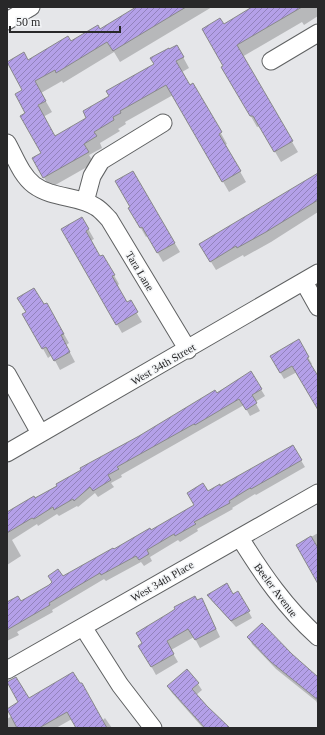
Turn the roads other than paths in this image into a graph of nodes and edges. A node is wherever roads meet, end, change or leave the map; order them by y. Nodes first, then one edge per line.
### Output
1 (31, 7) edge
2 (7, 21) edge
3 (318, 33) edge
4 (271, 61) dead end
5 (163, 123) dead end
6 (7, 143) edge
7 (85, 202) junction
8 (311, 277) edge
9 (318, 307) edge
10 (188, 350) junction
11 (7, 374) edge
12 (40, 433) junction
13 (7, 453) edge
14 (318, 493) edge
15 (240, 538) junction
16 (83, 626) junction
17 (318, 638) edge
18 (7, 670) edge
19 (153, 728) edge

1 - 2 street
3 - 4 street
5 - 7 street
6 - 7 street, Tara Lane
7 - 10 street, Tara Lane
8 - 9 street
8 - 10 street, West 34th Street
10 - 12 street, West 34th Street
11 - 12 street
12 - 13 street, West 34th Street
14 - 15 street, West 34th Place
15 - 16 street, West 34th Place
15 - 17 street, Beeler Avenue
16 - 18 street, West 34th Place
16 - 19 street

